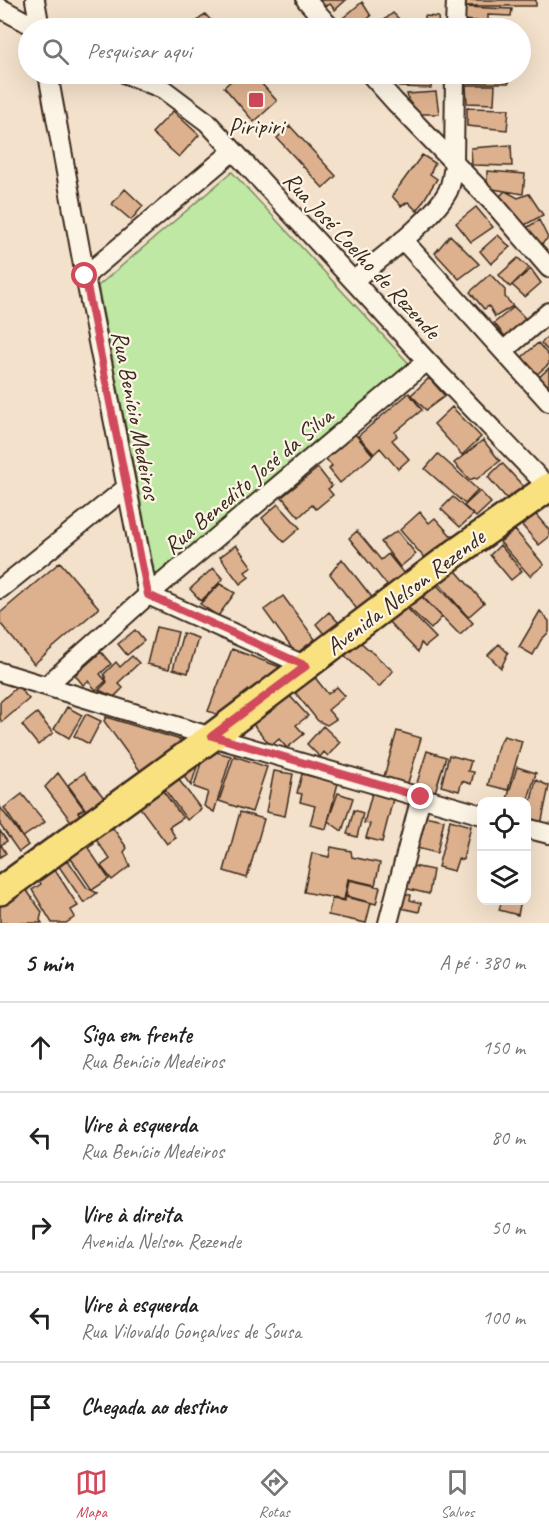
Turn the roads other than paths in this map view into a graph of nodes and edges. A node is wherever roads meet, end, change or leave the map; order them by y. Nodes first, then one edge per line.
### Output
1 (35, 0) edge
2 (306, 0) edge
3 (456, 0) edge
4 (0, 8) edge
5 (19, 18) edge
6 (37, 18) edge
7 (322, 18) edge
8 (455, 18) edge
9 (50, 84) edge
10 (151, 84) edge
11 (379, 84) edge
12 (455, 84) edge
13 (232, 151) junction
14 (454, 164) junction
15 (403, 240) junction
16 (549, 268) edge
17 (85, 276) junction
18 (354, 280) junction
19 (549, 312) edge
20 (503, 351) junction
21 (427, 361) junction
22 (549, 402) edge
23 (126, 488) junction
24 (549, 488) edge
25 (0, 589) edge
26 (148, 595) junction
27 (306, 666) junction
28 (0, 672) edge
29 (46, 686) junction
30 (212, 736) junction
31 (421, 797) junction
32 (477, 814) edge
33 (531, 829) edge
34 (549, 834) edge
35 (0, 891) edge
36 (388, 923) edge

1 - 6 street
2 - 7 street
3 - 8 street
4 - 5 street
9 - 17 street, Rua Benício Medeiros
10 - 13 street, Rua José Coelho de Rezende
11 - 14 street
12 - 14 street
13 - 17 street
13 - 18 street, Rua José Coelho de Rezende
14 - 15 street
14 - 16 street
15 - 18 street
15 - 20 street
17 - 23 street, Rua Benício Medeiros
18 - 21 street, Rua José Coelho de Rezende
19 - 20 street
20 - 22 street
21 - 24 street, Rua José Coelho de Rezende
21 - 26 street, Rua Benedito José da Silva
23 - 25 street
23 - 26 street, Rua Benício Medeiros
24 - 27 main road, Avenida Nelson Rezende
26 - 27 street
26 - 29 street, Rua Benedito José da Silva
27 - 30 main road, Avenida Nelson Rezende
28 - 29 street
29 - 30 street
30 - 31 street
30 - 35 main road, Avenida Nelson Rezende
31 - 32 street
31 - 36 street
33 - 34 street

